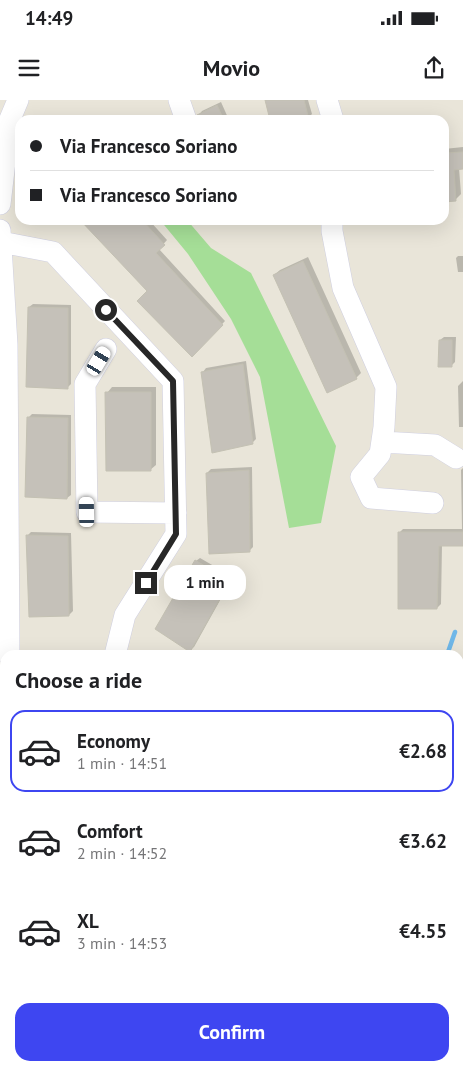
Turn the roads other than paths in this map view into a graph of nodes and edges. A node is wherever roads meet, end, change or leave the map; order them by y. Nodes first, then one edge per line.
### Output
1 (18, 100) edge
2 (179, 100) edge
3 (327, 100) edge
4 (184, 115) edge
5 (332, 115) edge
6 (0, 204) edge
7 (332, 225) edge
8 (1, 235) edge
9 (106, 349) dead end
10 (382, 442) junction
11 (456, 458) dead end
12 (4, 478) edge
13 (433, 503) dead end
14 (176, 513) junction
15 (9, 650) edge
16 (116, 650) edge

1 - 6 street
2 - 4 street
3 - 5 street
7 - 10 street
8 - 12 street
8 - 14 street
9 - 14 street
10 - 11 street
10 - 13 street
12 - 15 street
14 - 16 street

